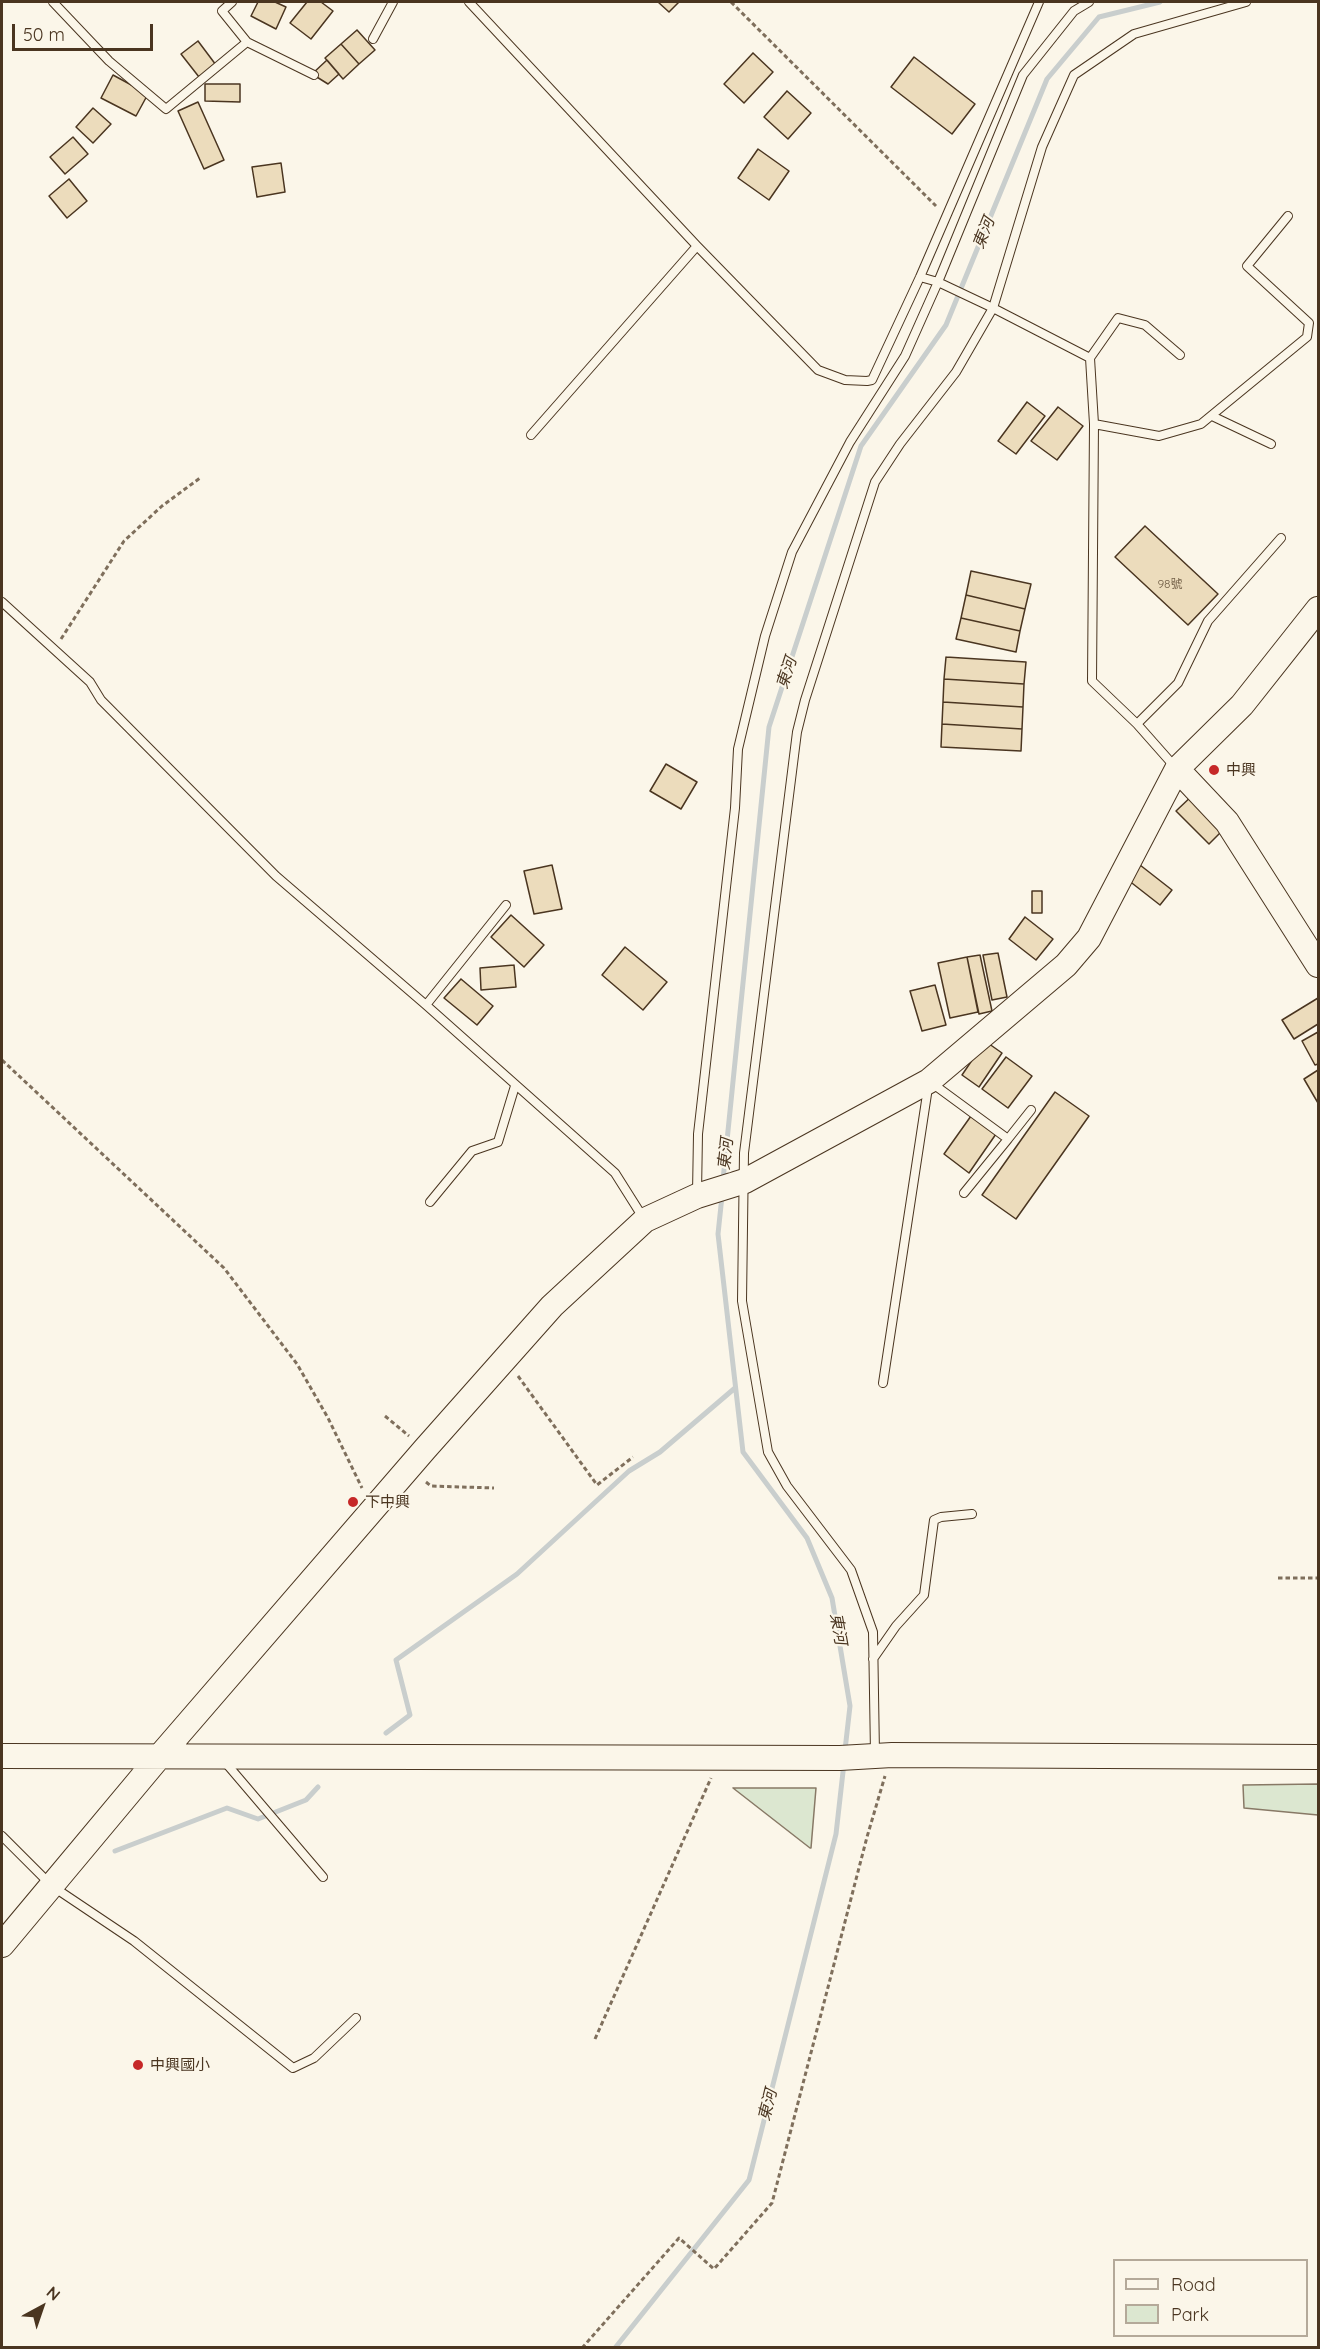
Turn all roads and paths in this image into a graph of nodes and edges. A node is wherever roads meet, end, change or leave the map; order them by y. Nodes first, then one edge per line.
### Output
1 (53, 2) edge
2 (232, 2) edge
3 (393, 2) edge
4 (469, 2) edge
5 (731, 2) edge
6 (1039, 2) edge
7 (1089, 2) edge
8 (1246, 2) edge
9 (373, 39) dead end
10 (247, 42) junction
11 (314, 75) dead end
12 (946, 216) junction
13 (1288, 216) dead end
14 (697, 246) junction
15 (920, 277) junction
16 (938, 282) junction
17 (993, 308) junction
18 (1180, 355) dead end
19 (1090, 358) junction
20 (1212, 416) junction
21 (1094, 424) junction
22 (531, 435) dead end
23 (1270, 444) dead end
24 (200, 478) dead end
25 (1281, 538) dead end
26 (2, 602) edge
27 (1318, 609) edge
28 (54, 650) junction
29 (1137, 724) junction
30 (1177, 769) junction
31 (506, 905) dead end
32 (1318, 965) edge
33 (426, 1005) junction
34 (2, 1060) edge
35 (929, 1081) junction
36 (516, 1086) junction
37 (1031, 1110) dead end
38 (1008, 1139) junction
39 (745, 1181) junction
40 (964, 1193) dead end
41 (697, 1196) junction
42 (430, 1202) dead end
43 (645, 1220) junction
44 (505, 1359) junction
45 (883, 1383) dead end
46 (385, 1416) dead end
47 (425, 1449) junction
48 (633, 1457) dead end
49 (408, 1468) junction
50 (494, 1488) dead end
51 (372, 1509) junction
52 (972, 1514) dead end
53 (1278, 1578) dead end
54 (1318, 1578) edge
55 (872, 1659) junction
56 (884, 1755) junction
57 (2, 1756) edge
58 (159, 1757) junction
59 (220, 1757) junction
60 (1318, 1757) edge
61 (720, 1758) junction
62 (2, 1836) edge
63 (323, 1876) dead end
64 (52, 1886) junction
65 (2, 1945) edge
66 (356, 2018) dead end
67 (595, 2039) dead end
68 (582, 2348) edge

1 - 10 lane
2 - 10 lane
3 - 9 lane
4 - 14 lane
5 - 12 path
6 - 12 lane
7 - 16 lane
8 - 17 lane
10 - 11 lane
12 - 15 lane
13 - 20 lane
14 - 15 lane
14 - 22 lane
15 - 16 lane
16 - 17 lane
16 - 41 lane
17 - 19 lane
17 - 39 lane
18 - 19 lane
19 - 21 lane
20 - 21 lane
20 - 23 lane
21 - 29 lane
24 - 28 path
25 - 29 lane
26 - 28 lane
27 - 30 street
28 - 33 lane
29 - 30 lane
30 - 32 street
30 - 35 street
31 - 33 lane
33 - 36 lane
34 - 51 path
35 - 38 lane
35 - 39 street
35 - 45 lane
36 - 42 lane
36 - 43 lane
37 - 38 lane
38 - 40 lane
39 - 41 street
39 - 55 lane
41 - 43 street
43 - 44 street
44 - 47 street
44 - 48 path
46 - 47 path
47 - 49 street
49 - 50 path
49 - 51 street
51 - 58 street
52 - 55 lane
53 - 54 path
55 - 56 lane
56 - 60 street
56 - 61 street
56 - 68 path
57 - 58 street
58 - 59 street
58 - 64 street
59 - 61 street
59 - 63 lane
61 - 67 path
62 - 64 lane
64 - 65 street
64 - 66 lane

